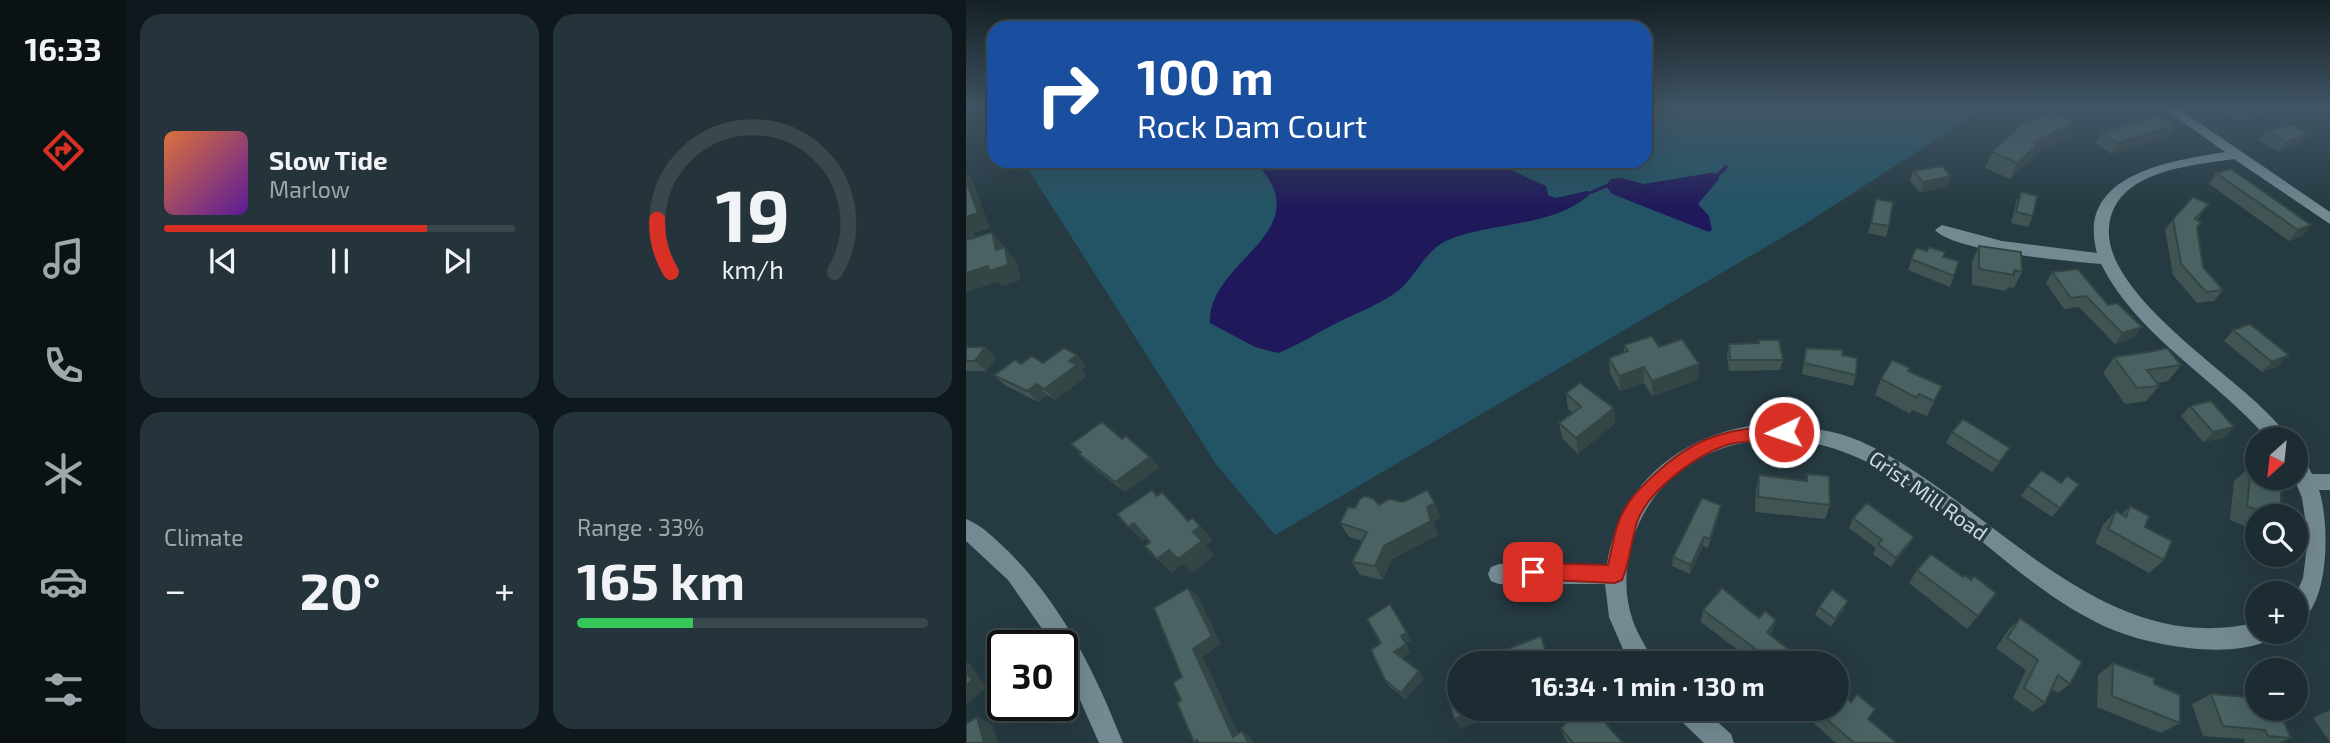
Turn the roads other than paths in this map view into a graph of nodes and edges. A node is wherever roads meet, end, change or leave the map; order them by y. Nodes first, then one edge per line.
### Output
1 (2219, 142) edge
2 (2237, 154) junction
3 (2330, 219) edge
4 (1942, 230) dead end
5 (2106, 259) junction
6 (2268, 427) edge
7 (2308, 482) joint
8 (2330, 482) edge
9 (966, 528) edge
10 (1499, 574) dead end
11 (1615, 574) junction
12 (2308, 592) edge
13 (2245, 638) edge
14 (1635, 651) edge
15 (1698, 721) edge
16 (1111, 743) edge
17 (1722, 743) edge

1 - 2 street
2 - 3 street
2 - 5 street
4 - 5 street
5 - 6 street
7 - 8 street
7 - 12 street
9 - 16 street
10 - 11 street
11 - 13 street, Grist Mill Road
11 - 14 street, Grist Mill Road
15 - 17 street

